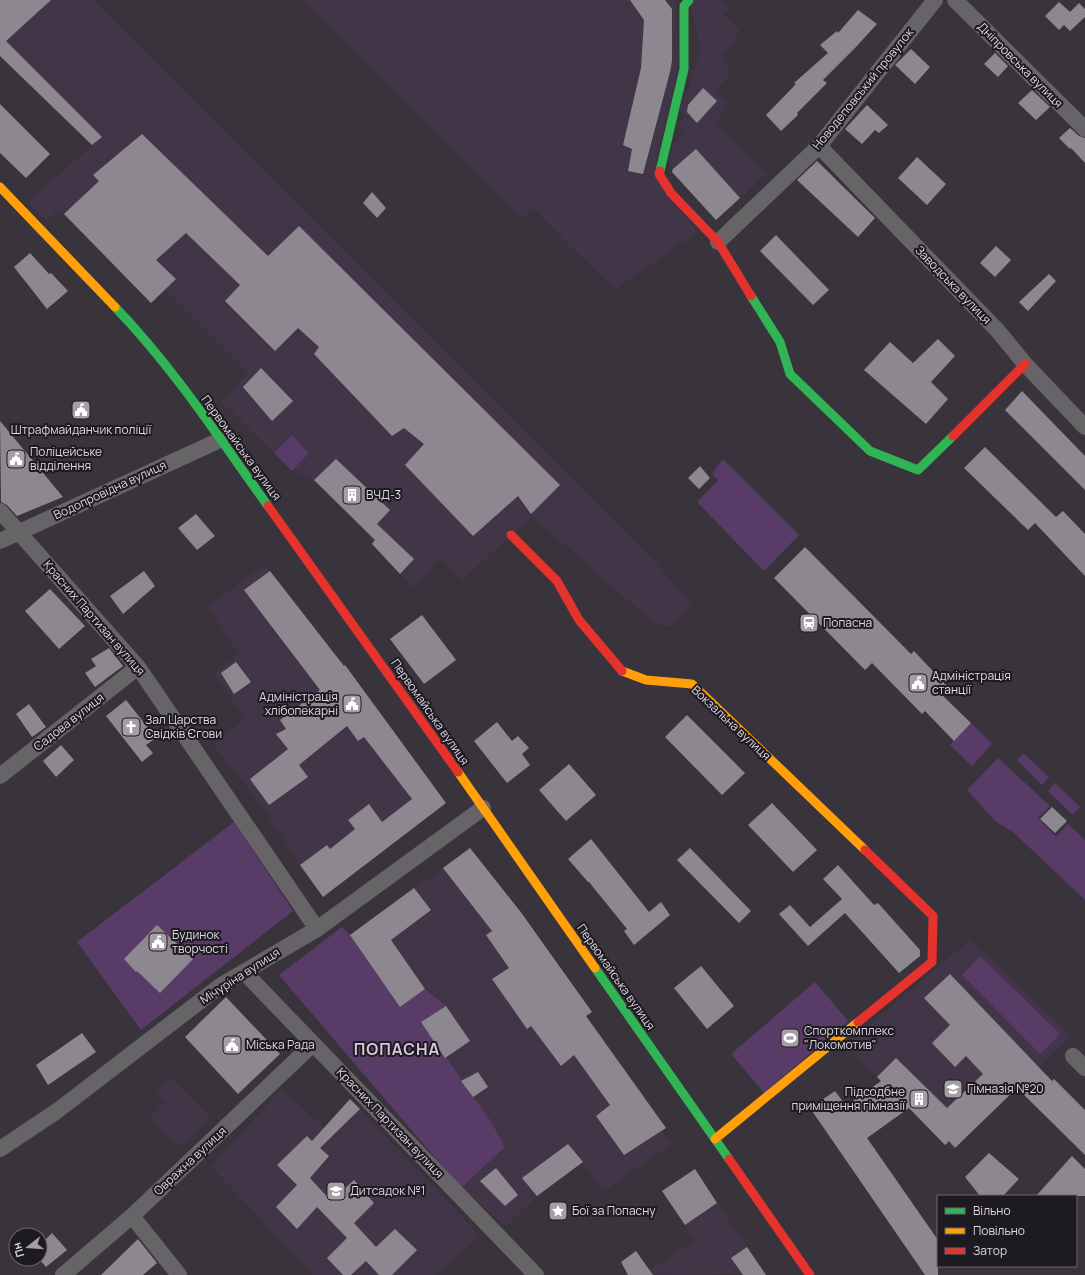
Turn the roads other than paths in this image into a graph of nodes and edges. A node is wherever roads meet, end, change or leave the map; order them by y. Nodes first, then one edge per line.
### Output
1 (935, 0) edge
2 (954, 0) edge
3 (687, 3) edge
4 (1085, 130) edge
5 (819, 146) junction
6 (0, 187) edge
7 (718, 242) junction
8 (1025, 364) junction
9 (1085, 427) edge
10 (220, 440) junction
11 (0, 511) edge
12 (18, 532) junction
13 (511, 535) dead end
14 (0, 541) edge
15 (138, 667) junction
16 (0, 776) edge
17 (483, 808) junction
18 (317, 929) junction
19 (244, 972) junction
20 (313, 1044) junction
21 (1072, 1056) dead end
22 (1085, 1068) edge
23 (715, 1139) junction
24 (0, 1149) edge
25 (132, 1216) junction
26 (63, 1275) edge
27 (179, 1275) edge
28 (536, 1275) edge
29 (810, 1275) edge

1 - 5 street, Новодеповський провулок
2 - 4 street, Дніпровська вулиця
3 - 7 street
5 - 7 street, Новодеповський провулок
5 - 8 street, Заводська вулиця
6 - 10 street, Первомайська вулиця
7 - 8 street
8 - 9 street, Заводська вулиця
10 - 12 street, Водопровідна вулиця
10 - 17 street, Первомайська вулиця
11 - 12 street, Красних Партизан вулиця
12 - 14 street, Водопровідна вулиця
12 - 15 street, Красних Партизан вулиця
13 - 23 street, Вокзальна вулиця
15 - 16 street, Садова вулиця
15 - 18 street, Красних Партизан вулиця
17 - 18 street, Мічуріна вулиця
17 - 23 street, Первомайська вулиця
18 - 19 street, Мічуріна вулиця
19 - 20 street, Красних Партизан вулиця
19 - 24 street, Мічуріна вулиця
20 - 25 street, Овражна вулиця
20 - 28 street, Красних Партизан вулиця
21 - 22 street
23 - 29 street, Первомайська вулиця
25 - 26 street, Овражна вулиця
25 - 27 street

